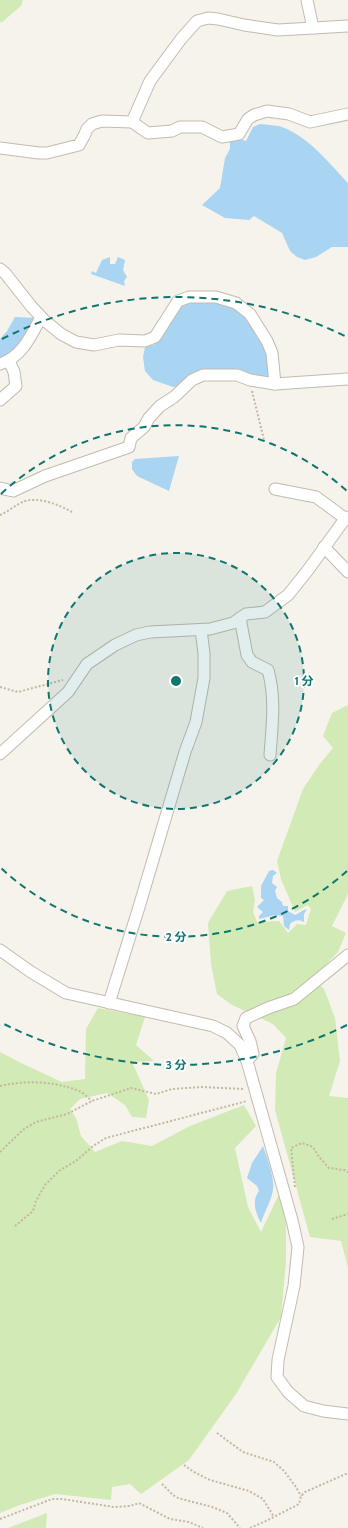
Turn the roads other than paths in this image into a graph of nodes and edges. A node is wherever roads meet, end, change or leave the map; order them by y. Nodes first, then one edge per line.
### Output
1 (307, 0) edge
2 (348, 26) edge
3 (312, 28) junction
4 (348, 117) edge
5 (132, 122) junction
6 (0, 148) edge
7 (0, 269) edge
8 (41, 317) junction
9 (5, 362) edge
10 (348, 379) edge
11 (275, 384) junction
12 (0, 400) edge
13 (0, 488) edge
14 (275, 489) dead end
15 (347, 518) edge
16 (324, 547) junction
17 (348, 572) edge
18 (240, 618) junction
19 (201, 630) junction
20 (0, 754) edge
21 (270, 755) dead end
22 (0, 950) edge
23 (348, 955) edge
24 (109, 1003) junction
25 (247, 1061) junction
26 (348, 1414) edge

1 - 3 street
2 - 3 street
3 - 5 street
4 - 5 street
5 - 6 street
7 - 8 street
8 - 9 street
8 - 11 street
9 - 12 street
10 - 11 street
11 - 13 street
14 - 15 street
15 - 16 street
16 - 17 street
16 - 18 street
18 - 19 street
18 - 21 street
19 - 20 street
19 - 24 street
22 - 24 street
23 - 25 street
24 - 25 street
25 - 26 street

